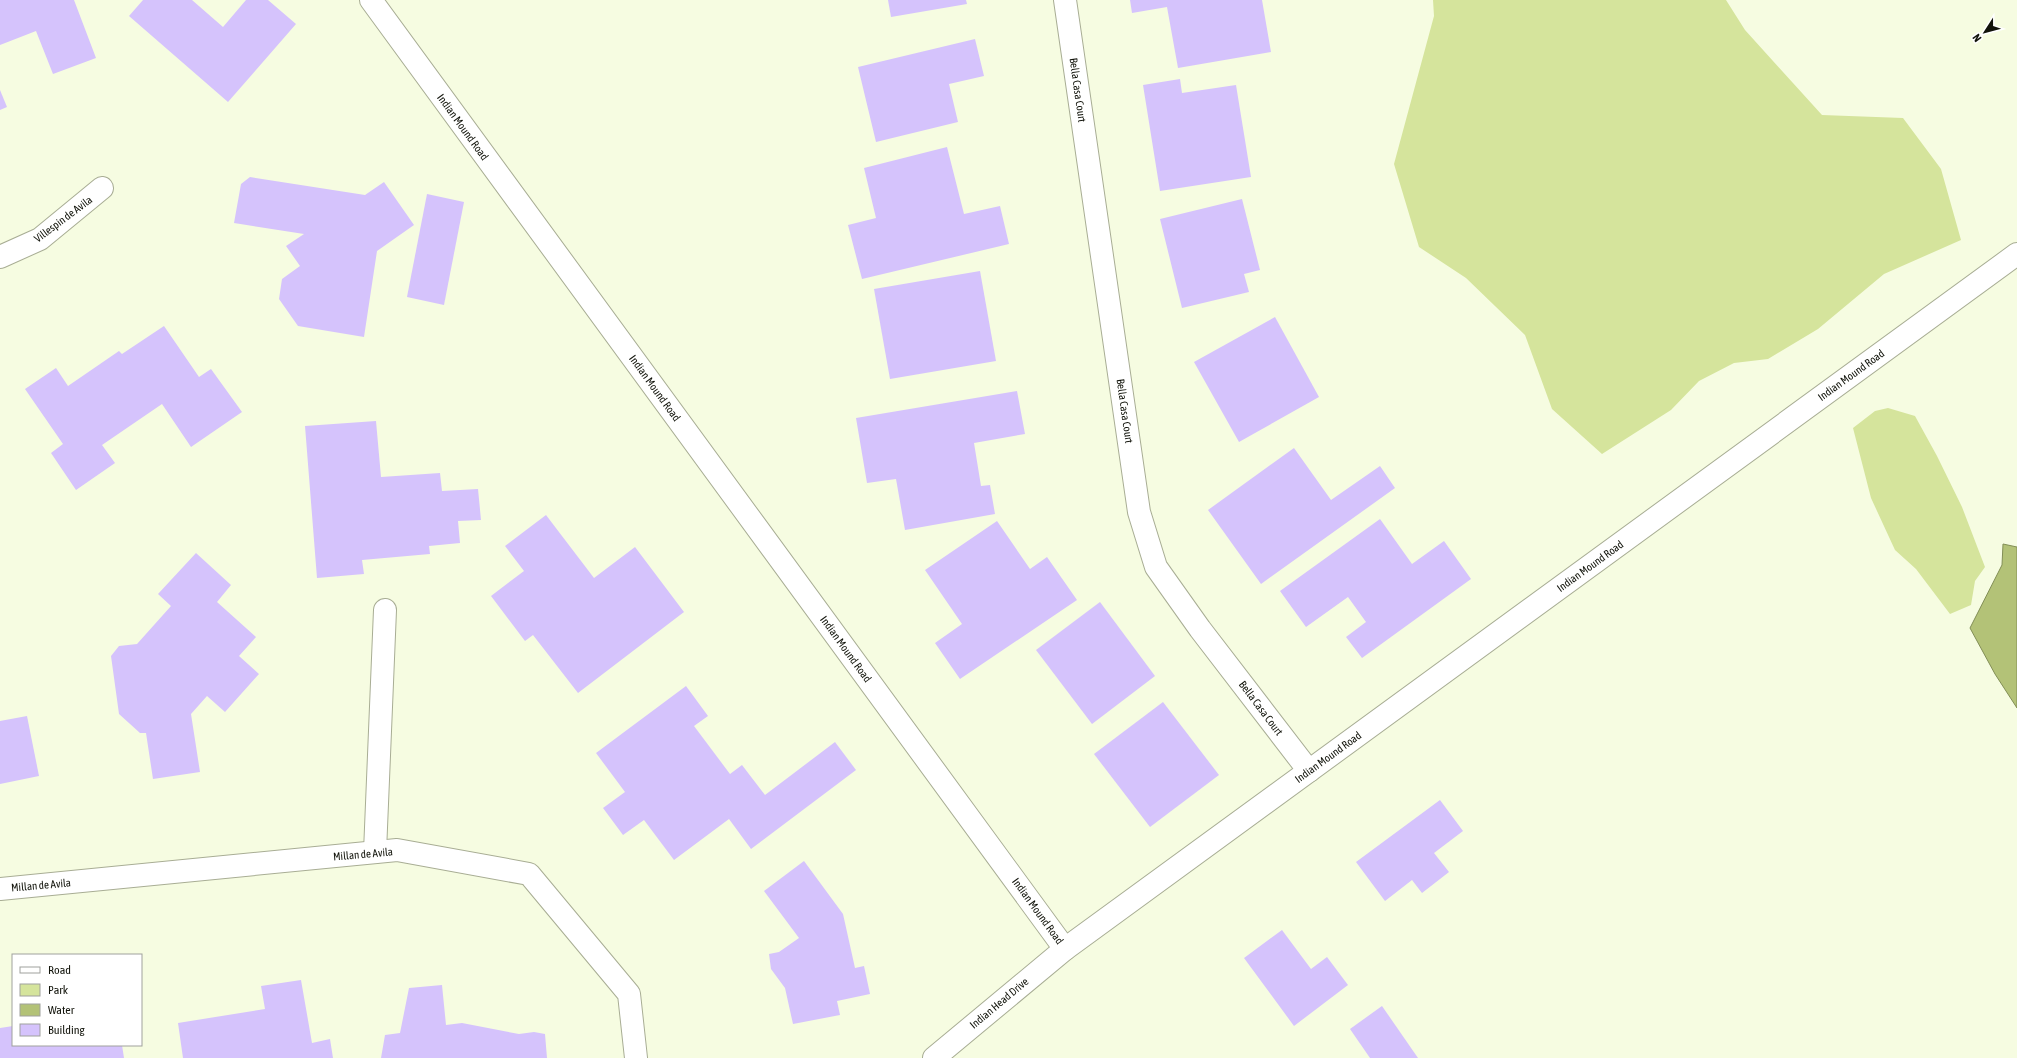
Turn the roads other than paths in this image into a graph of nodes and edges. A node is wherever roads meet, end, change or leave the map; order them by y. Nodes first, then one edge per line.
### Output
1 (371, 0) edge
2 (1065, 0) edge
3 (102, 188) dead end
4 (2017, 254) edge
5 (0, 257) edge
6 (385, 610) dead end
7 (1309, 771) junction
8 (375, 852) junction
9 (0, 889) edge
10 (1065, 949) junction
11 (636, 1058) edge
12 (934, 1058) edge

1 - 10 street, Indian Mound Road
2 - 7 street, Bella Casa Court
3 - 5 street, Villespin de Avila
4 - 7 street, Indian Mound Road
6 - 8 street
7 - 10 street, Indian Mound Road
8 - 9 street, Millan de Avila
8 - 11 street, Millan de Avila
10 - 12 street, Indian Head Drive

